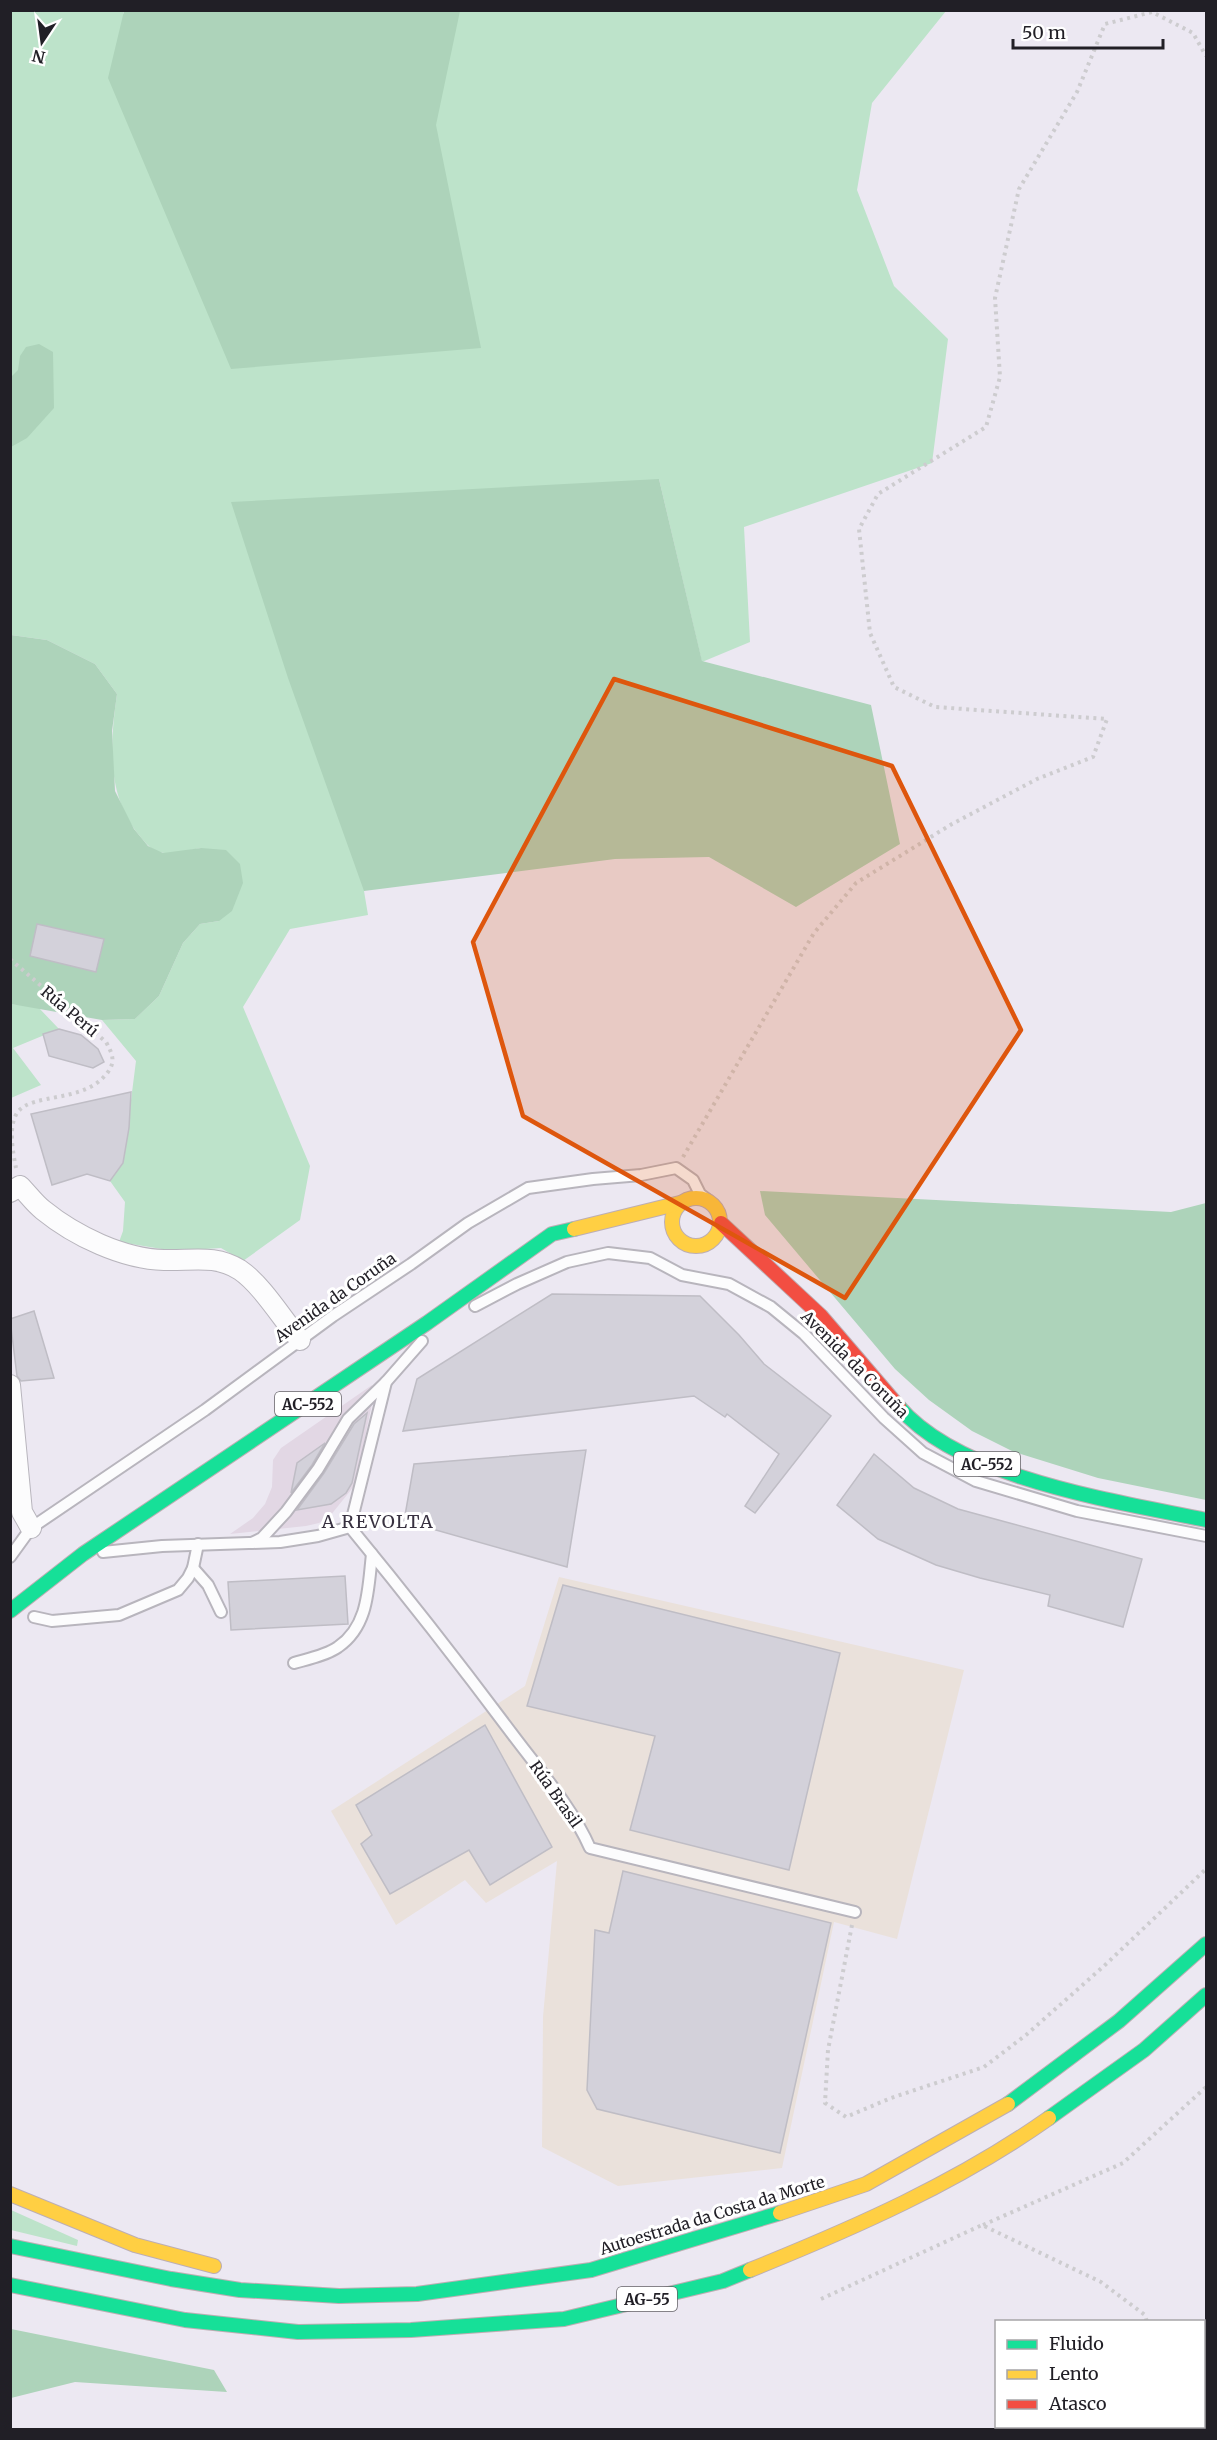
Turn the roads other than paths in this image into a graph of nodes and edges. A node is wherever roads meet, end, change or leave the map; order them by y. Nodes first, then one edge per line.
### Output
1 (16, 1189) edge
2 (708, 1200) junction
3 (680, 1203) junction
4 (721, 1222) junction
5 (630, 1231) dead end
6 (552, 1234) junction
7 (532, 1249) junction
8 (755, 1274) dead end
9 (459, 1315) dead end
10 (821, 1316) junction
11 (300, 1340) junction
12 (386, 1382) junction
13 (10, 1385) edge
14 (1206, 1520) edge
15 (350, 1527) junction
16 (31, 1528) junction
17 (1206, 1536) edge
18 (198, 1544) junction
19 (252, 1544) junction
20 (83, 1554) junction
21 (372, 1554) junction
22 (10, 1557) edge
23 (193, 1568) junction
24 (10, 1611) edge
25 (222, 1612) dead end
26 (34, 1617) dead end
27 (294, 1663) dead end
28 (855, 1912) road end
29 (1206, 1944) edge
30 (1206, 1995) edge
31 (10, 2194) edge
32 (10, 2246) edge
33 (223, 2267) dead end
34 (414, 2280) dead end
35 (10, 2285) edge
36 (484, 2286) junction

1 - 11 street
2 - 3 main road, AC-552
2 - 4 main road, AC-552
2 - 11 lane, Avenida da Coruña
3 - 4 main road
3 - 6 main road, AC-552
4 - 10 main road, Avenida da Coruña / AC-552
5 - 6 main road
6 - 7 main road, AC-552
7 - 12 lane
7 - 20 main road, AC-552
8 - 10 main road, Avenida da Coruña / AC-552
9 - 17 lane, Avenida da Coruña
10 - 14 main road, Avenida da Coruña / AC-552
11 - 16 lane, Avenida da Coruña
12 - 15 lane
12 - 19 lane
13 - 16 street
15 - 19 lane
15 - 21 lane, Rúa Brasil
16 - 22 lane, Avenida da Coruña
18 - 19 lane
18 - 20 lane
18 - 23 lane
20 - 24 main road, AC-552
21 - 27 lane
21 - 28 lane, Rúa Brasil
23 - 25 lane
23 - 26 lane
29 - 36 main road, Autoestrada da Costa da Morte / AG-55
30 - 35 main road, AG-55
31 - 33 main road
32 - 36 main road, Autoestrada da Costa da Morte / AG-55
34 - 36 main road

